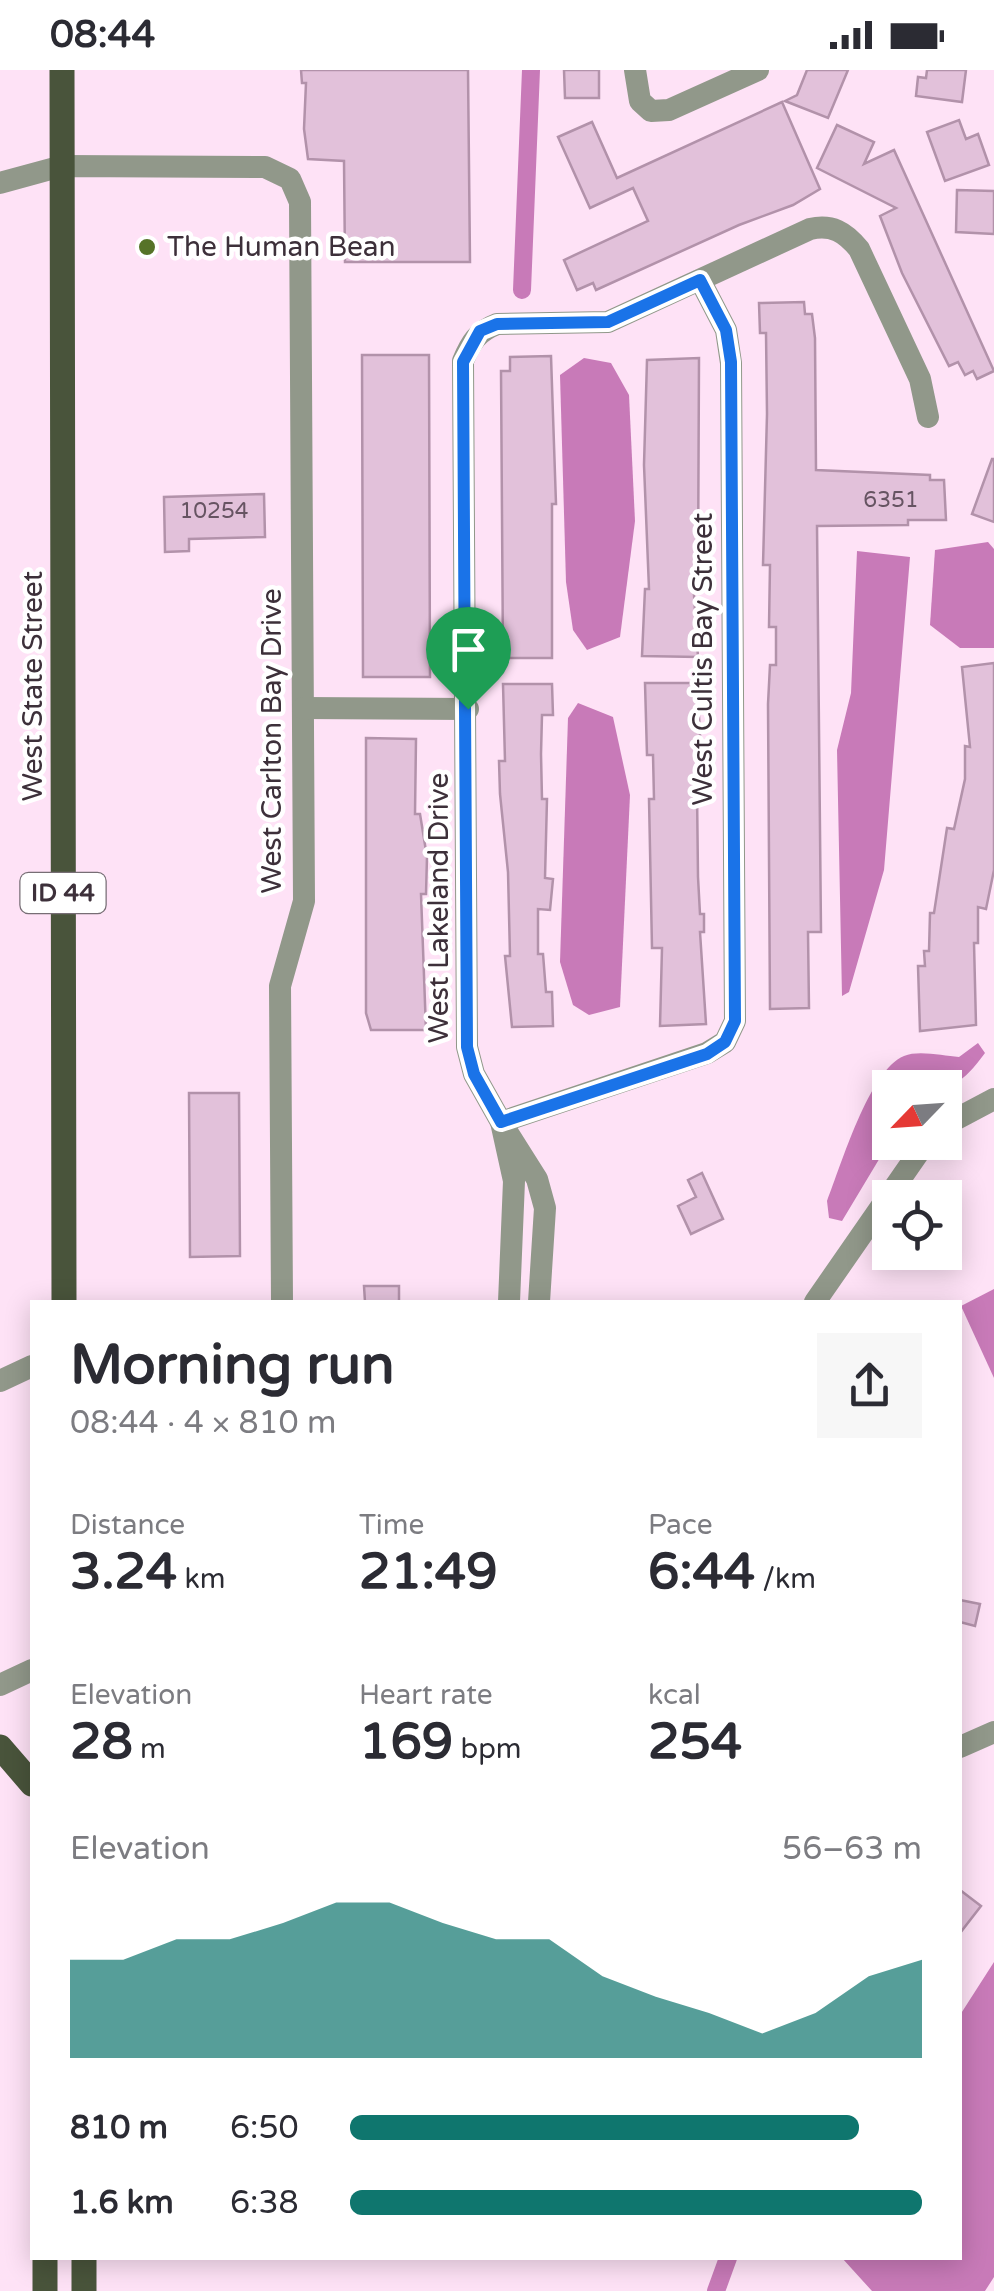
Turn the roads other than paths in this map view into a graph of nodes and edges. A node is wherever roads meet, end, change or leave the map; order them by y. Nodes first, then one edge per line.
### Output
1 (62, 70) edge
2 (636, 70) edge
3 (746, 72) edge
4 (62, 166) junction
5 (0, 182) edge
6 (700, 280) junction
7 (928, 417) dead end
8 (303, 708) junction
9 (468, 709) junction
10 (994, 1099) edge
11 (962, 1116) edge
12 (501, 1122) junction
13 (914, 1160) edge
14 (64, 1300) edge
15 (282, 1300) edge
16 (509, 1300) edge
17 (540, 1300) edge
18 (816, 1300) edge
19 (30, 1367) edge
20 (0, 1381) edge
21 (30, 1671) edge
22 (0, 1685) edge
23 (994, 1732) edge
24 (0, 1747) edge
25 (962, 1747) edge
26 (30, 1782) edge
27 (45, 2260) edge
28 (45, 2291) edge

1 - 4 main road, West State Street / ID 44
2 - 3 street
4 - 5 street
4 - 8 street, West Carlton Bay Drive
4 - 14 main road, West State Street / ID 44
6 - 7 street
6 - 9 street, West Lakeland Drive
6 - 12 street, West Cultis Bay Street
8 - 9 street
8 - 15 street, West Carlton Bay Drive
9 - 12 street, West Lakeland Drive
10 - 11 street
12 - 16 street, West Lakeland Drive
12 - 17 street, West Lakeland Drive
13 - 18 street
19 - 20 street
21 - 22 street
23 - 25 street
24 - 26 main road
27 - 28 main road

